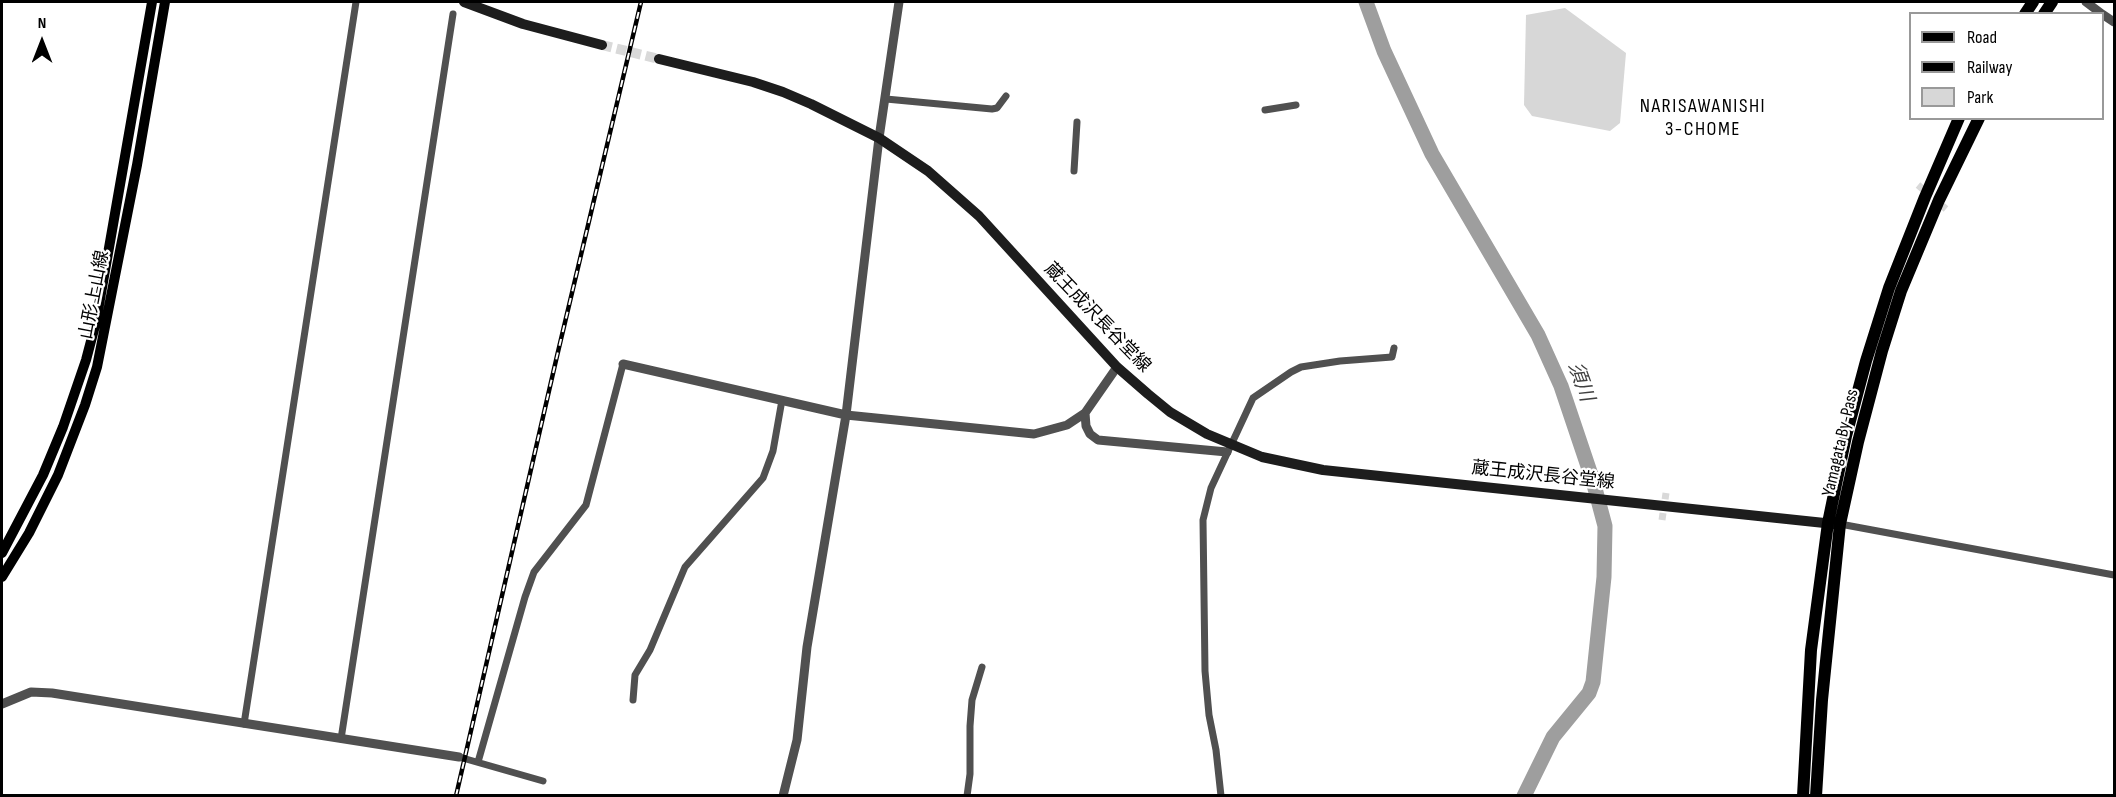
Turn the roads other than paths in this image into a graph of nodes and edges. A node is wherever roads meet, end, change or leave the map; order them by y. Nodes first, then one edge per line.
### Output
1 (152, 2) edge
2 (165, 2) edge
3 (356, 2) edge
4 (464, 2) edge
5 (899, 2) edge
6 (2086, 2) edge
7 (2099, 12) edge
8 (453, 14) dead end
9 (602, 45) tunnel mouth
10 (659, 59) tunnel mouth
11 (1006, 96) dead end
12 (886, 99) junction
13 (1296, 105) dead end
14 (1265, 110) dead end
15 (1958, 120) edge
16 (1978, 120) edge
17 (1077, 122) dead end
18 (879, 138) junction
19 (1074, 171) dead end
20 (1394, 348) dead end
21 (623, 364) joint
22 (1117, 367) junction
23 (782, 400) junction
24 (1085, 413) junction
25 (846, 415) junction
26 (1229, 448) junction
27 (1834, 524) junction
28 (2, 554) edge
29 (2115, 575) edge
30 (2, 577) edge
31 (982, 667) dead end
32 (633, 700) dead end
33 (2, 704) edge
34 (244, 724) junction
35 (341, 739) junction
36 (459, 757) joint
37 (478, 762) junction
38 (543, 781) dead end
39 (783, 795) edge
40 (967, 795) edge
41 (1221, 795) edge
42 (1803, 795) edge
43 (1816, 795) edge

1 - 28 main road, 山形上山線
2 - 30 main road, 山形上山線
3 - 34 street
4 - 9 main road
5 - 12 street
6 - 7 street
8 - 35 street
10 - 18 main road, 蔵王成沢長谷堂線
11 - 12 street
12 - 18 street
13 - 14 street
15 - 27 highway, Yamagata By-Pass
16 - 27 highway, Yamagata By-Pass
17 - 19 street
18 - 22 main road, 蔵王成沢長谷堂線
18 - 25 street
20 - 26 street
21 - 23 street
21 - 37 street
22 - 24 street
22 - 26 main road, 蔵王成沢長谷堂線
23 - 25 street
23 - 32 street
24 - 25 street
24 - 26 street
25 - 39 street
26 - 27 main road, 蔵王成沢長谷堂線
26 - 41 street
27 - 29 street
27 - 42 highway, Yamagata By-Pass
27 - 43 highway, Yamagata By-Pass
31 - 40 street
33 - 34 street
34 - 35 street
35 - 36 street
36 - 37 street
37 - 38 street

